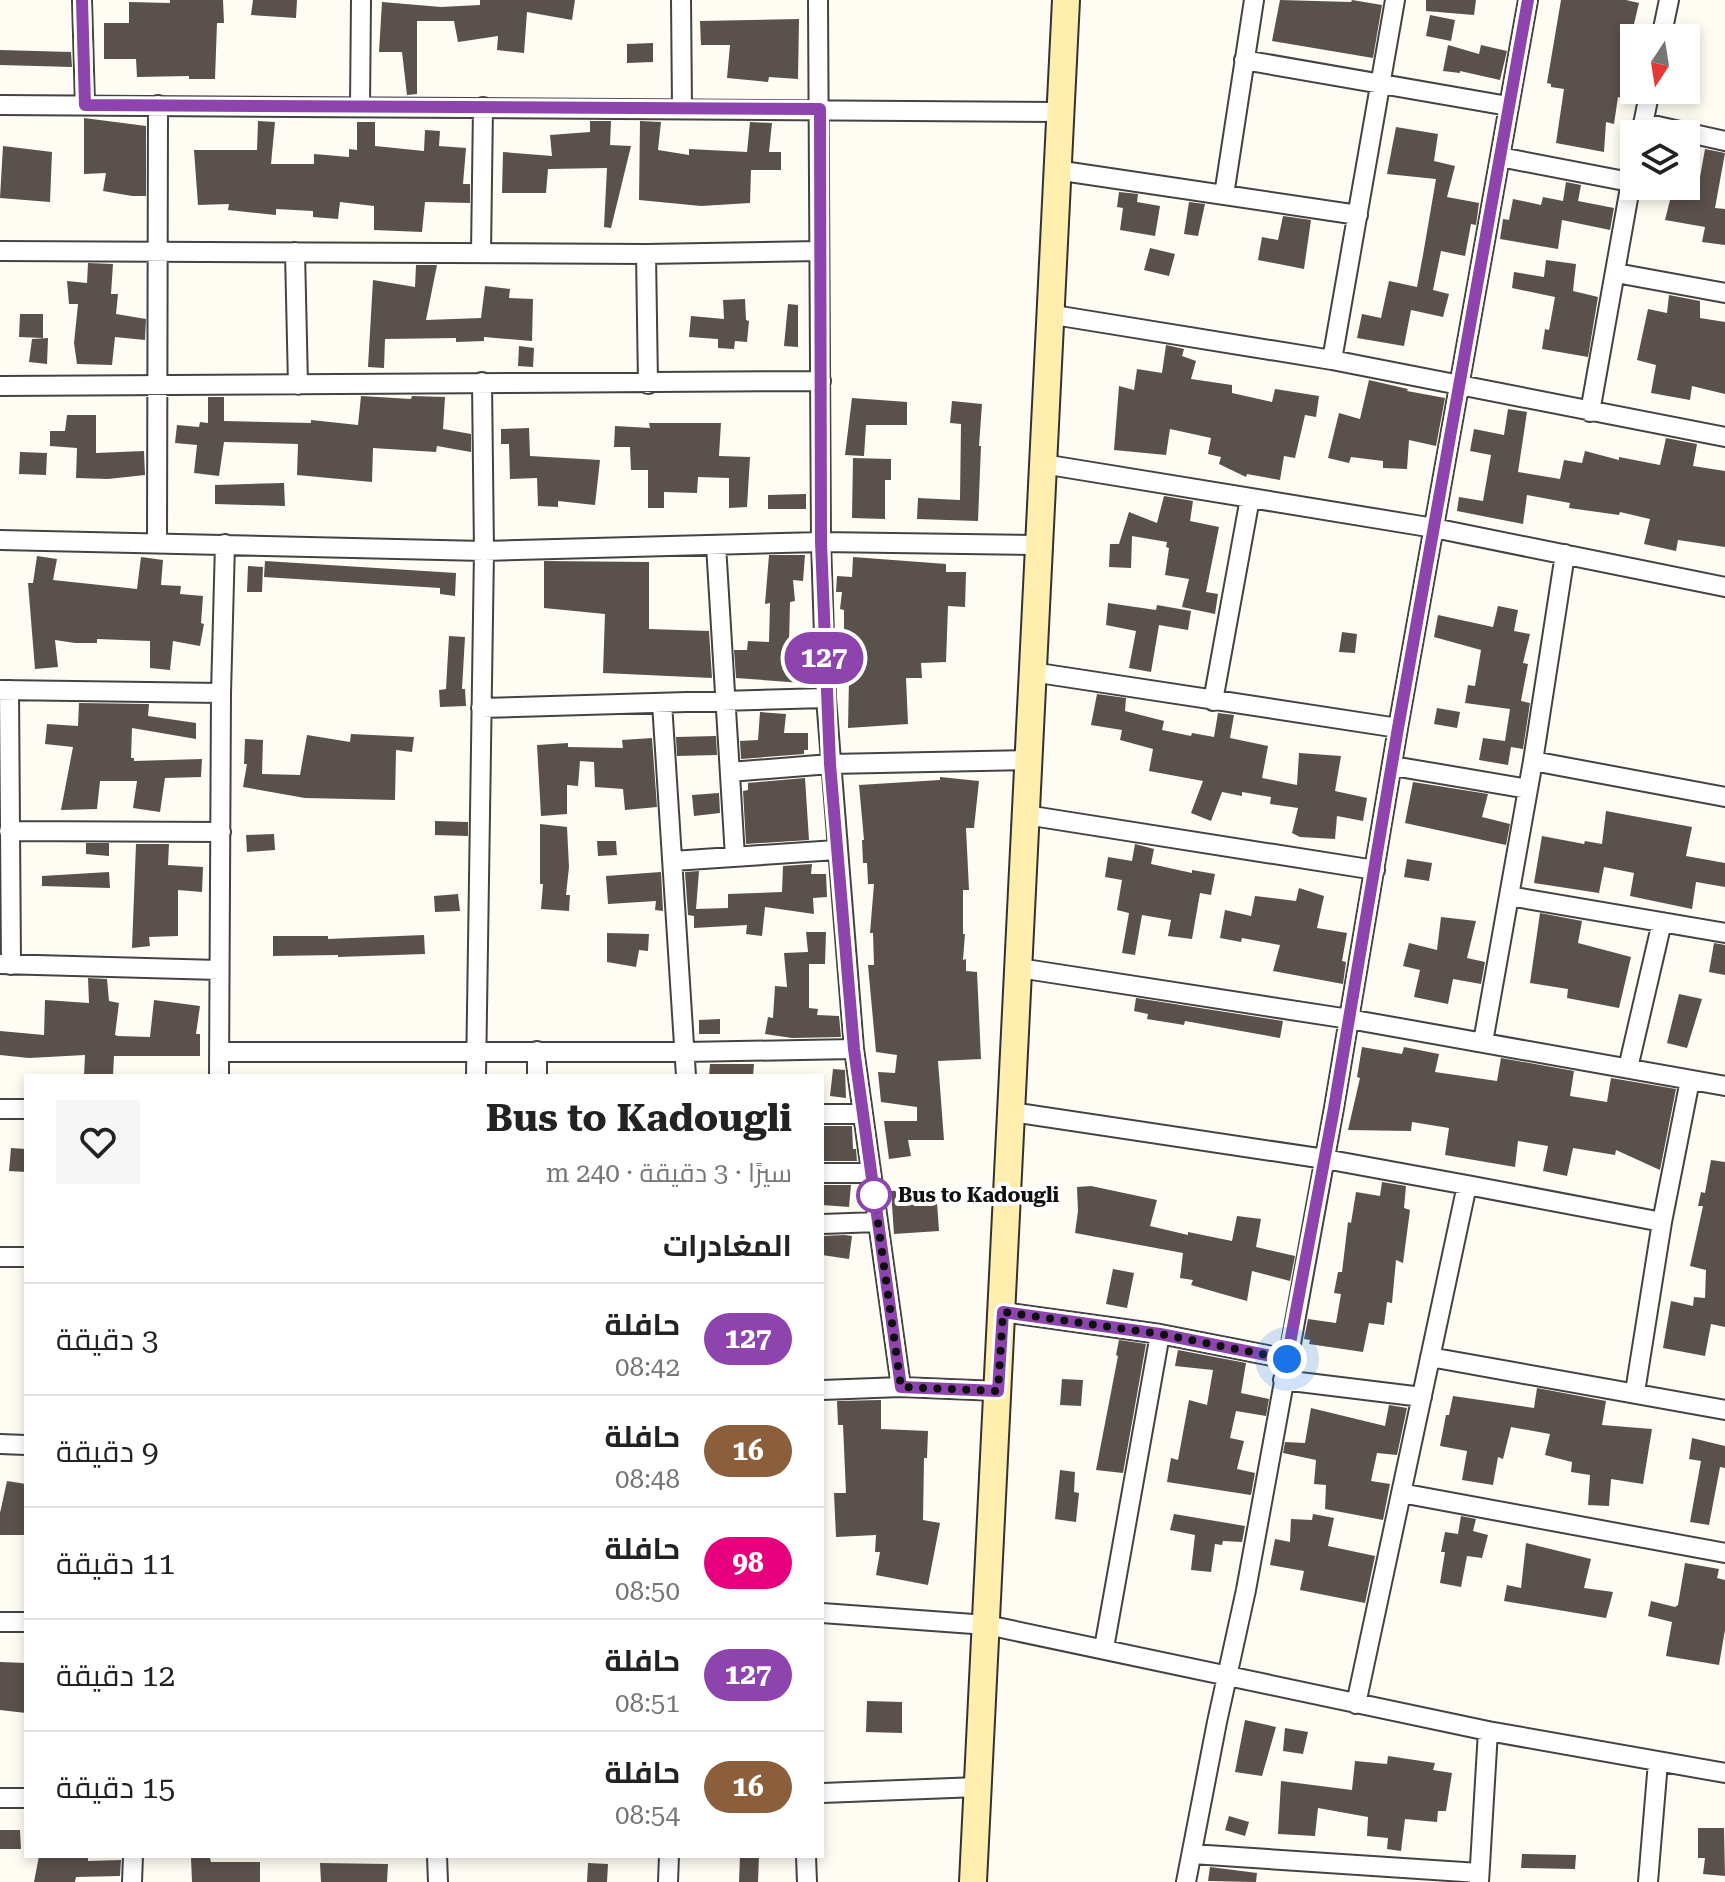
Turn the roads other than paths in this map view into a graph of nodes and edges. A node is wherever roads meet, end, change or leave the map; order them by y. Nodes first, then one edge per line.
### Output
1 (82, 0) edge
2 (361, 0) edge
3 (681, 0) edge
4 (818, 0) edge
5 (1066, 0) edge
6 (1254, 0) edge
7 (1395, 0) edge
8 (1528, 0) edge
9 (1669, 0) edge
10 (1664, 24) edge
11 (1244, 60) junction
12 (1381, 82) junction
13 (0, 105) edge
14 (85, 105) junction
15 (158, 105) junction
16 (360, 106) junction
17 (1508, 106) junction
18 (483, 107) junction
19 (682, 107) junction
20 (820, 109) junction
21 (1059, 112) junction
22 (1700, 137) edge
23 (1725, 141) edge
24 (1500, 157) junction
25 (1056, 170) junction
26 (1620, 172) edge
27 (1224, 195) junction
28 (1628, 200) edge
29 (1358, 215) junction
30 (0, 251) edge
31 (819, 251) junction
32 (295, 252) junction
33 (158, 253) junction
34 (481, 253) junction
35 (646, 254) junction
36 (1616, 273) junction
37 (1725, 293) edge
38 (1048, 314) junction
39 (1332, 360) junction
40 (821, 381) junction
41 (482, 382) junction
42 (1460, 383) junction
43 (648, 384) junction
44 (298, 385) junction
45 (0, 386) edge
46 (158, 386) junction
47 (1590, 412) junction
48 (1725, 437) edge
49 (1043, 464) junction
50 (1250, 498) junction
51 (1434, 528) junction
52 (0, 540) edge
53 (157, 542) junction
54 (821, 542) junction
55 (225, 544) junction
56 (716, 545) junction
57 (1038, 545) junction
58 (484, 551) junction
59 (1565, 554) junction
60 (1725, 587) edge
61 (1032, 672) junction
62 (5, 690) edge
63 (221, 693) junction
64 (826, 698) junction
65 (726, 701) junction
66 (1213, 701) junction
67 (662, 703) junction
68 (481, 708) junction
69 (1398, 728) junction
70 (1028, 760) junction
71 (1533, 761) junction
72 (830, 764) junction
73 (1393, 766) junction
74 (730, 772) junction
75 (1528, 789) junction
76 (1725, 797) edge
77 (1026, 815) junction
78 (9, 831) junction
79 (221, 832) junction
80 (836, 850) junction
81 (735, 857) junction
82 (673, 861) junction
83 (1375, 870) junction
84 (1509, 896) junction
85 (1662, 922) junction
86 (1725, 933) edge
87 (5, 964) edge
88 (1019, 968) junction
89 (219, 970) junction
90 (1349, 1019) junction
91 (1483, 1042) junction
92 (854, 1049) junction
93 (476, 1051) junction
94 (537, 1051) junction
95 (220, 1052) junction
96 (685, 1052) junction
97 (1628, 1068) junction
98 (219, 1074) edge
99 (476, 1074) edge
100 (537, 1074) edge
101 (686, 1074) edge
102 (1690, 1080) junction
103 (1725, 1086) edge
104 (0, 1109) edge
105 (24, 1109) edge
106 (1012, 1112) junction
107 (824, 1114) edge
108 (863, 1114) junction
109 (1325, 1159) junction
110 (824, 1173) edge
111 (871, 1173) junction
112 (1467, 1185) junction
113 (878, 1222) junction
114 (1662, 1222) junction
115 (824, 1224) edge
116 (0, 1257) edge
117 (24, 1257) edge
118 (1003, 1312) junction
119 (1160, 1334) junction
120 (1430, 1357) junction
121 (1287, 1359) junction
122 (1283, 1380) junction
123 (901, 1387) junction
124 (824, 1390) edge
125 (998, 1391) junction
126 (1635, 1392) junction
127 (1422, 1397) junction
128 (1725, 1410) edge
129 (0, 1444) edge
130 (24, 1445) edge
131 (1401, 1493) junction
132 (1725, 1553) edge
133 (824, 1613) edge
134 (0, 1622) edge
135 (24, 1622) edge
136 (987, 1625) junction
137 (1104, 1648) junction
138 (1227, 1675) junction
139 (1356, 1704) junction
140 (1488, 1731) junction
141 (1658, 1762) junction
142 (1724, 1767) edge
143 (978, 1787) junction
144 (824, 1793) edge
145 (0, 1798) edge
146 (24, 1798) edge
147 (1192, 1854) junction
148 (133, 1858) edge
149 (437, 1858) edge
150 (669, 1858) edge
151 (806, 1858) edge
152 (1479, 1878) edge
153 (132, 1882) edge
154 (438, 1882) edge
155 (668, 1882) edge
156 (807, 1882) edge
157 (973, 1882) edge
158 (1186, 1882) edge
159 (1648, 1882) edge

1 - 14 street
2 - 16 street
3 - 19 street
4 - 20 street
5 - 21 main road
6 - 11 street
7 - 12 street
8 - 17 street
9 - 10 street
11 - 12 street
11 - 27 street
12 - 17 street
12 - 29 street
13 - 14 street
14 - 15 street
15 - 16 street
15 - 33 street
16 - 18 street
17 - 24 street
18 - 19 street
18 - 34 street
19 - 20 street
20 - 21 street
20 - 31 street
21 - 25 main road
22 - 23 street
24 - 26 street
24 - 42 street
25 - 27 street
25 - 38 main road
27 - 29 street
28 - 36 street
29 - 39 street
30 - 33 street
31 - 35 street
31 - 40 street
32 - 33 street
32 - 34 street
32 - 44 street
33 - 46 street
34 - 35 street
35 - 43 street
36 - 37 street
36 - 47 street
38 - 39 street
38 - 49 main road
39 - 42 street
40 - 43 street
40 - 54 street
41 - 43 street
41 - 44 street
41 - 58 street
42 - 47 street
42 - 51 street
44 - 46 street
45 - 46 street
46 - 53 street
47 - 48 street
49 - 50 street
49 - 57 main road
50 - 51 street
50 - 66 street
51 - 59 street
51 - 69 street
52 - 53 street
53 - 55 street
54 - 56 street
54 - 57 street
54 - 64 street
55 - 58 street
55 - 63 street
56 - 58 street
56 - 65 street
57 - 61 main road
58 - 68 street
59 - 60 street
59 - 71 street
61 - 66 street
61 - 70 main road
62 - 63 street
62 - 78 street
63 - 79 street
64 - 65 street
64 - 72 street
65 - 67 street
65 - 74 street
66 - 69 street
67 - 68 street
67 - 82 street
68 - 93 street
69 - 73 street
70 - 72 street
70 - 77 main road
71 - 75 street
71 - 76 street
72 - 74 street
72 - 80 street
73 - 75 street
73 - 83 street
74 - 81 street
75 - 84 street
77 - 83 street
77 - 88 main road
78 - 79 street
78 - 87 street
79 - 89 street
80 - 81 street
80 - 92 street
81 - 82 street
82 - 96 street
83 - 90 street
84 - 85 street
84 - 91 street
85 - 86 street
85 - 97 street
87 - 89 street
88 - 90 street
88 - 106 main road
89 - 95 street
90 - 91 street
90 - 109 street
91 - 97 street
92 - 96 street
92 - 108 street
93 - 94 street
93 - 95 street
93 - 99 street
94 - 96 street
94 - 100 street
95 - 98 street
96 - 101 street
97 - 102 street
102 - 103 street
102 - 114 street
104 - 105 street
106 - 109 street
106 - 118 main road
107 - 108 street
108 - 111 street
109 - 112 street
109 - 121 street
110 - 111 street
111 - 113 street
112 - 114 street
112 - 120 street
113 - 115 street
113 - 123 street
114 - 126 street
116 - 117 street
118 - 119 street
118 - 125 main road
119 - 121 street
119 - 137 street
120 - 126 street
120 - 127 street
121 - 122 street
122 - 127 street
122 - 138 street
123 - 124 street
123 - 125 street
125 - 136 main road
126 - 128 street
127 - 131 street
129 - 130 street
131 - 132 street
131 - 139 street
133 - 136 street
134 - 135 street
136 - 137 street
136 - 143 main road
137 - 138 street
138 - 139 street
138 - 147 street
139 - 140 street
140 - 141 street
140 - 152 street
141 - 142 street
141 - 159 street
143 - 144 street
143 - 157 main road
145 - 146 street
147 - 152 street
147 - 158 street
148 - 153 street
149 - 154 street
150 - 155 street
151 - 156 street

